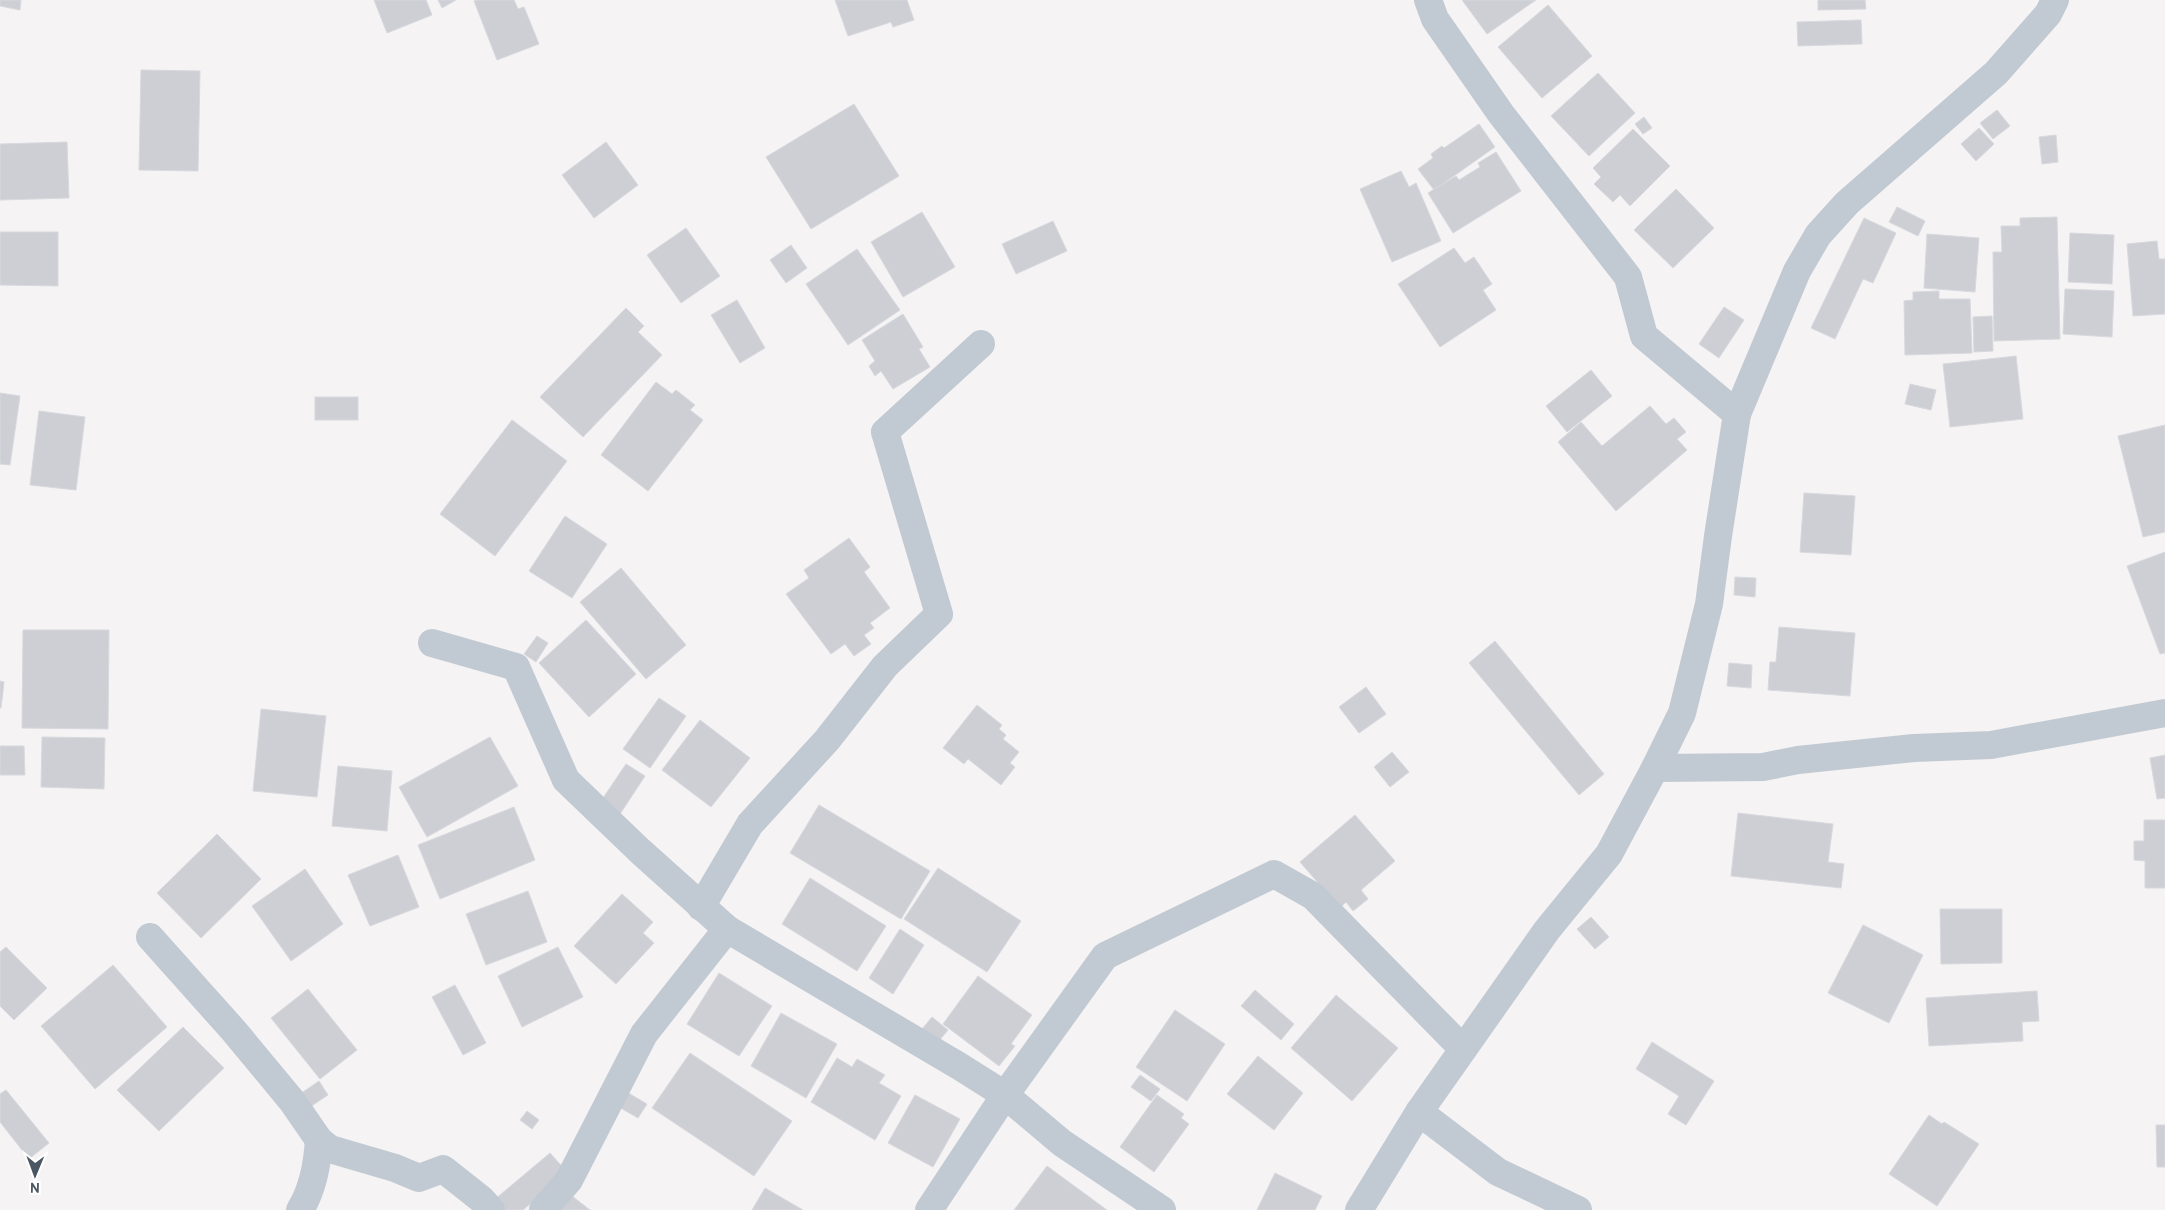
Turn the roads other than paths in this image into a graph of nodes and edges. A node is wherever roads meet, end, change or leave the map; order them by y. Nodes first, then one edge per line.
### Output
1 (1428, 0) edge
2 (2055, 0) edge
3 (981, 344) dead end
4 (1738, 414) junction
5 (432, 643) dead end
6 (2165, 713) edge
7 (1655, 768) junction
8 (701, 907) junction
9 (727, 929) junction
10 (150, 937) dead end
11 (1463, 1049) junction
12 (1005, 1095) junction
13 (1419, 1112) junction
14 (319, 1140) junction
15 (300, 1210) edge
16 (491, 1210) edge
17 (543, 1210) edge
18 (929, 1210) edge
19 (1162, 1210) edge
20 (1359, 1210) edge
21 (1578, 1210) edge

1 - 4 street
2 - 4 street
3 - 8 street
4 - 7 street
5 - 8 street
6 - 7 street
7 - 11 street
8 - 9 street
9 - 12 street
9 - 17 street
10 - 14 street
11 - 12 street
11 - 13 street
12 - 18 street
12 - 19 street
13 - 20 street
13 - 21 street
14 - 15 street
14 - 16 street

